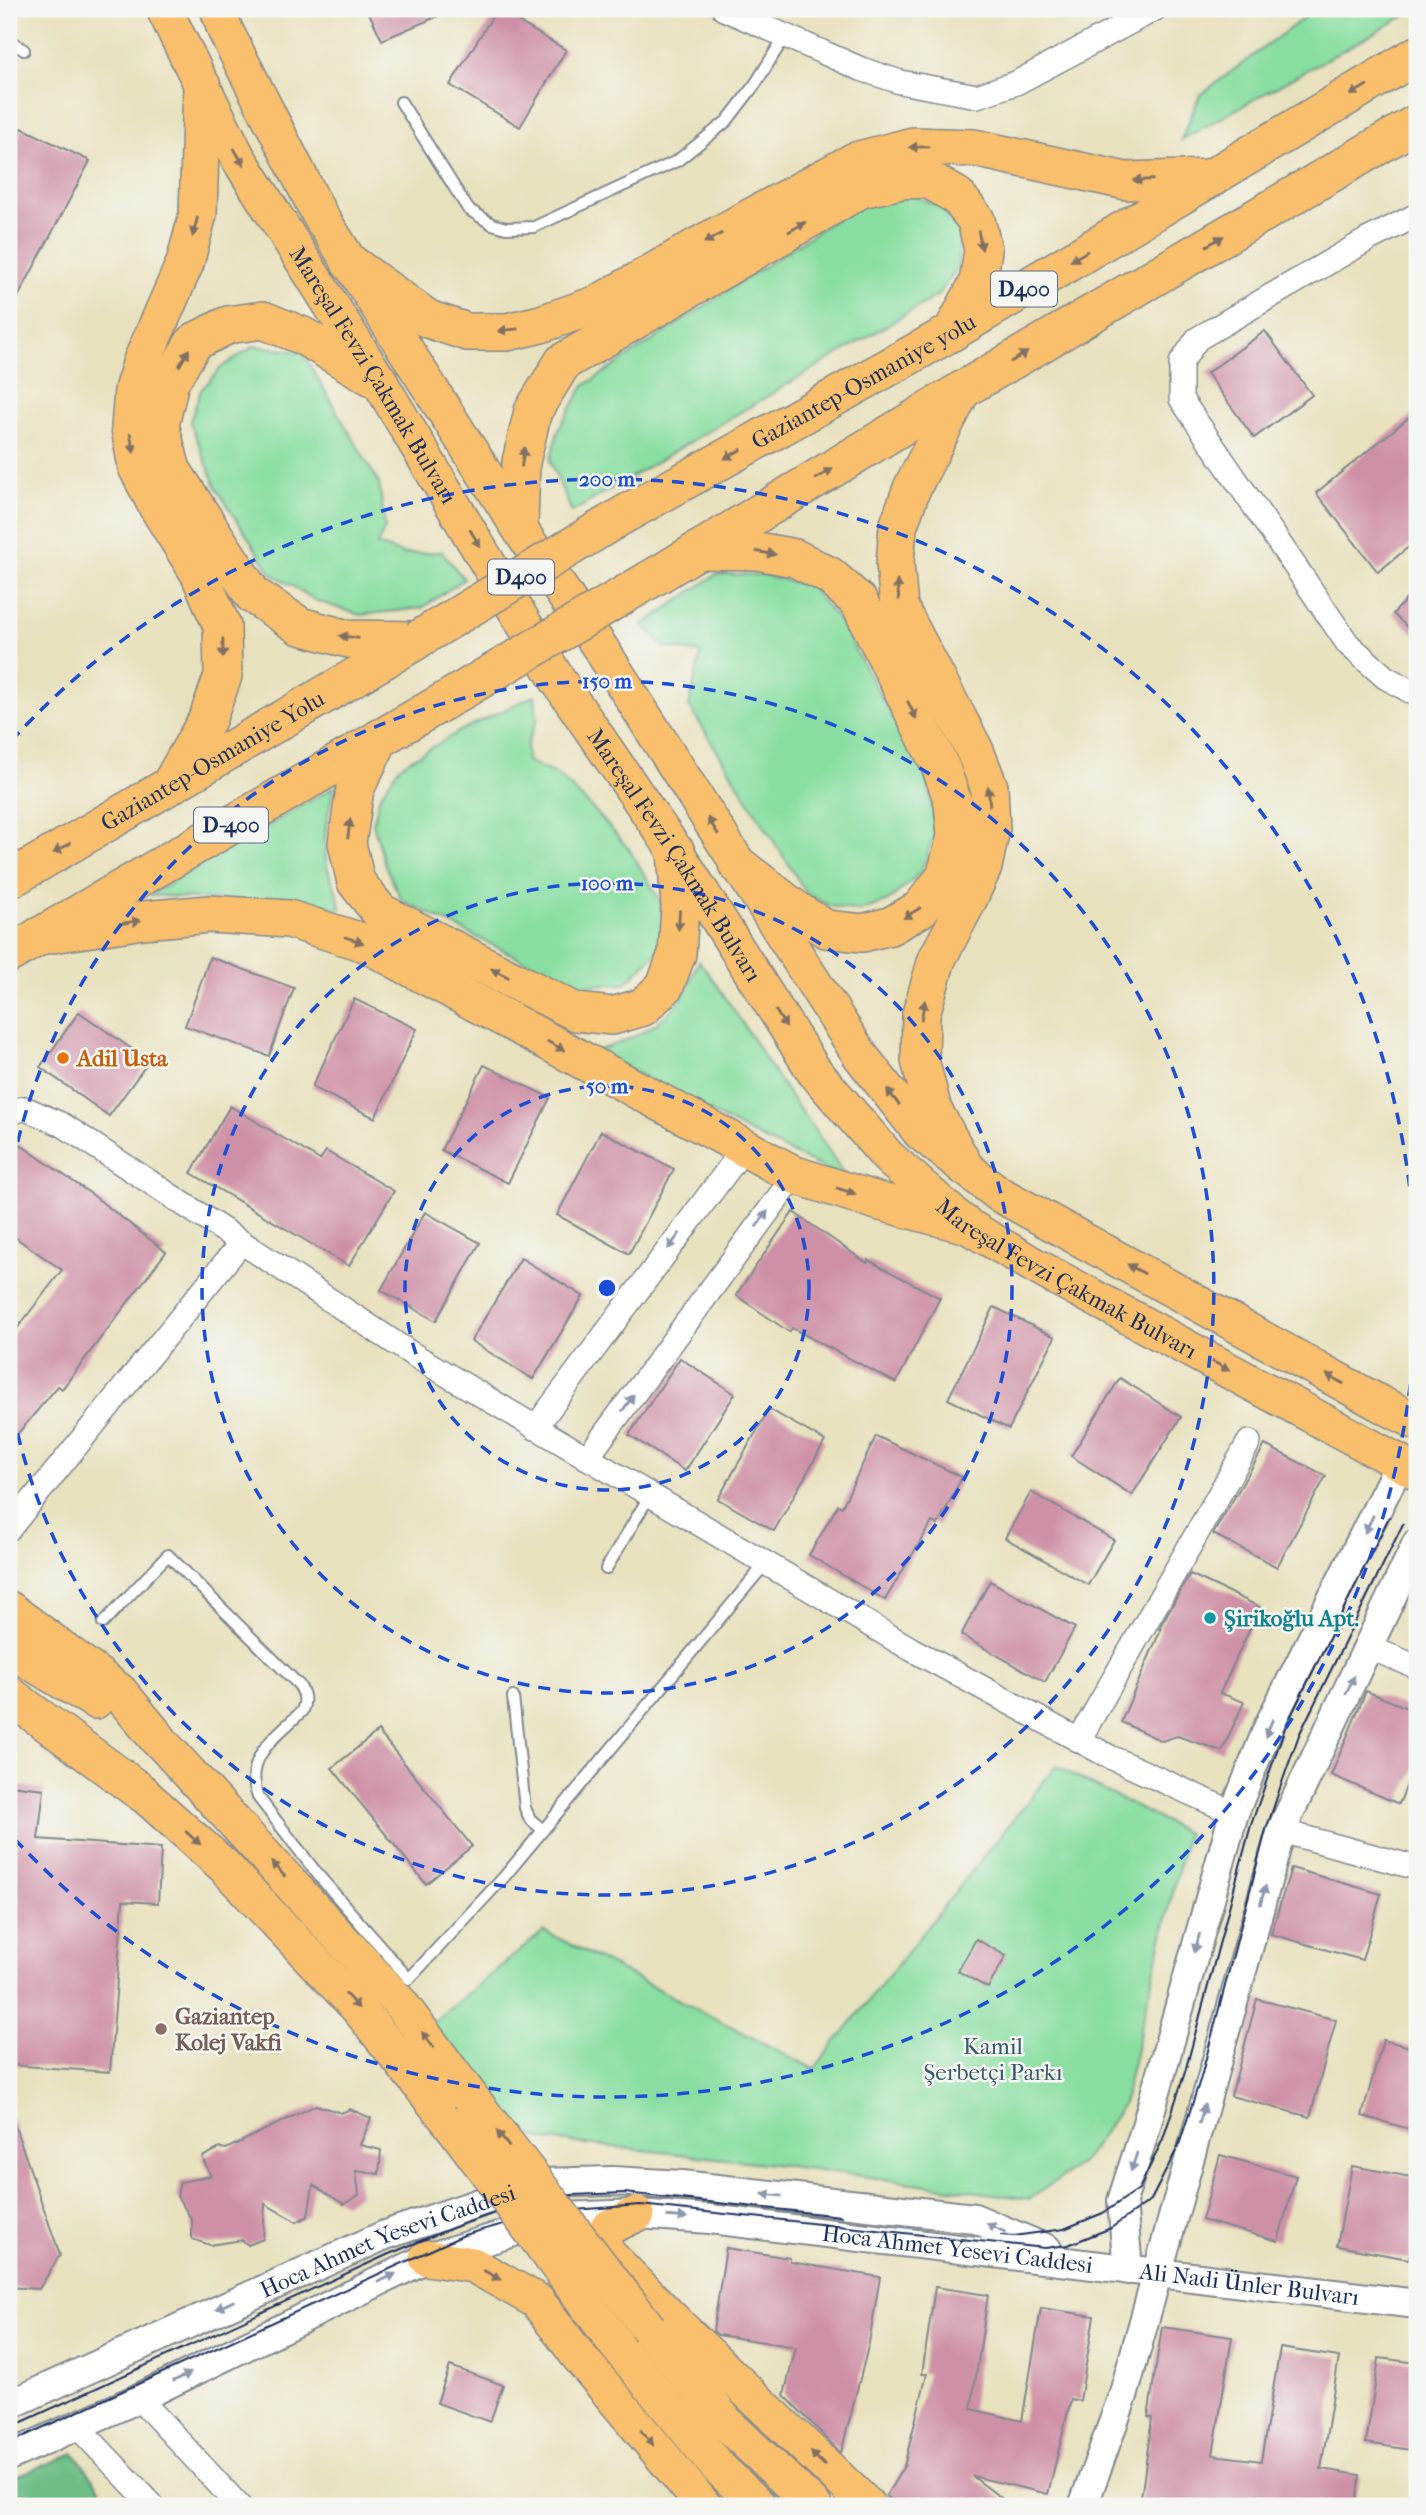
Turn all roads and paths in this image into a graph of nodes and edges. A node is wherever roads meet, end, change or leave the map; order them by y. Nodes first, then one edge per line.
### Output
1 (164, 9) edge
2 (218, 9) edge
3 (724, 9) edge
4 (1155, 9) edge
5 (785, 36) junction
6 (9, 40) edge
7 (24, 50) dead end
8 (1417, 54) edge
9 (202, 86) junction
10 (401, 102) dead end
11 (1417, 122) edge
12 (1212, 178) junction
13 (1417, 215) edge
14 (350, 263) junction
15 (952, 332) junction
16 (380, 381) junction
17 (962, 390) junction
18 (519, 525) junction
19 (698, 550) junction
20 (417, 640) junction
21 (1417, 695) edge
22 (453, 696) joint
23 (380, 738) junction
24 (170, 785) junction
25 (677, 852) junction
26 (737, 864) junction
27 (9, 880) edge
28 (24, 945) edge
29 (9, 1114) edge
30 (745, 1147) junction
31 (964, 1166) junction
32 (795, 1175) junction
33 (964, 1224) junction
34 (241, 1243) junction
35 (1381, 1404) junction
36 (1417, 1409) edge
37 (1417, 1422) edge
38 (536, 1428) junction
39 (1249, 1442) dead end
40 (587, 1458) junction
41 (1408, 1467) edge
42 (650, 1495) junction
43 (9, 1529) edge
44 (1417, 1543) edge
45 (766, 1563) junction
46 (606, 1569) dead end
47 (9, 1610) edge
48 (103, 1623) dead end
49 (1368, 1647) junction
50 (9, 1648) edge
51 (1417, 1667) edge
52 (9, 1695) edge
53 (513, 1697) dead end
54 (9, 1714) edge
55 (159, 1739) junction
56 (1079, 1740) junction
57 (142, 1793) junction
58 (1234, 1813) junction
59 (543, 1830) junction
60 (1281, 1831) junction
61 (1417, 1868) edge
62 (637, 2214) junction
63 (427, 2258) junction
64 (1082, 2263) junction
65 (1129, 2270) junction
66 (1157, 2274) junction
67 (1417, 2304) edge
68 (139, 2398) junction
69 (9, 2405) edge
70 (77, 2426) junction
71 (9, 2456) edge
72 (153, 2506) edge
73 (239, 2506) edge
74 (704, 2506) edge
75 (759, 2506) edge
76 (814, 2506) edge
77 (868, 2506) edge
78 (1083, 2506) edge

1 - 9 main road, Mareşal Fevzi Çakmak Bulvarı
2 - 14 main road, Mareşal Fevzi Çakmak Bulvarı
3 - 5 street
4 - 5 street
5 - 10 lane
6 - 7 lane
8 -> 12 highway, Gaziantep-Osmaniye yolu / D400
9 -> 16 main road, Mareşal Fevzi Çakmak Bulvarı
9 -> 24 highway
17 -> 11 highway, D400
12 -> 14 highway
12 -> 15 highway, Gaziantep-Osmaniye yolu / D400
13 - 21 street
14 - 18 main road, Mareşal Fevzi Çakmak Bulvarı
18 -> 15 highway
15 -> 20 highway, Gaziantep-Osmaniye yolu / D400, bridge
20 -> 16 highway
16 -> 25 main road, Mareşal Fevzi Çakmak Bulvarı
19 -> 17 highway, D400
31 -> 17 highway
26 -> 18 main road, Mareşal Fevzi Çakmak Bulvarı
19 - 22 highway, D400, bridge
19 -> 26 highway
20 - 24 highway, Gaziantep-Osmaniye Yolu / D-400
22 - 23 highway, D-400
25 -> 23 highway
23 - 28 highway, D-400
24 -> 27 highway, Gaziantep-Osmaniye Yolu / D-400
25 -> 33 main road, Mareşal Fevzi Çakmak Bulvarı
31 -> 26 main road, Mareşal Fevzi Çakmak Bulvarı
28 -> 30 highway
29 - 34 street
30 - 32 highway
30 -> 38 street
35 -> 31 main road, Mareşal Fevzi Çakmak Bulvarı
32 -> 33 highway
40 -> 32 street
33 -> 41 main road, Mareşal Fevzi Çakmak Bulvarı
34 - 38 street
34 - 43 street
35 - 36 main road
35 - 37 main road, Mareşal Fevzi Çakmak Bulvarı
38 - 40 street
39 - 56 street
40 - 42 street
41 -> 58 street
42 - 45 street
42 - 46 lane
44 - 49 street
45 - 56 street
45 - 59 lane
47 - 55 highway
48 - 59 lane
49 - 51 street
60 -> 49 street
50 - 55 highway
52 - 57 highway
53 - 59 lane
54 - 57 highway
76 -> 55 main road, bridge
56 - 58 street
57 -> 75 main road, bridge
58 -> 65 street
60 - 61 street
66 -> 60 street
62 - 63 street, Hoca Ahmet Yesevi Caddesi
62 -> 64 street, Hoca Ahmet Yesevi Caddesi
77 -> 62 main road
68 -> 63 street, Hoca Ahmet Yesevi Caddesi
63 -> 74 main road
64 - 65 street, Ali Nadi Ünler Bulvarı
64 -> 69 street, Hoca Ahmet Yesevi Caddesi
65 - 66 street, Ali Nadi Ünler Bulvarı
66 - 67 street, Ali Nadi Ünler Bulvarı
66 - 78 street
68 - 70 street, Hoca Ahmet Yesevi Caddesi
68 - 73 street
70 - 71 street, Hoca Ahmet Yesevi Caddesi
70 - 72 street

